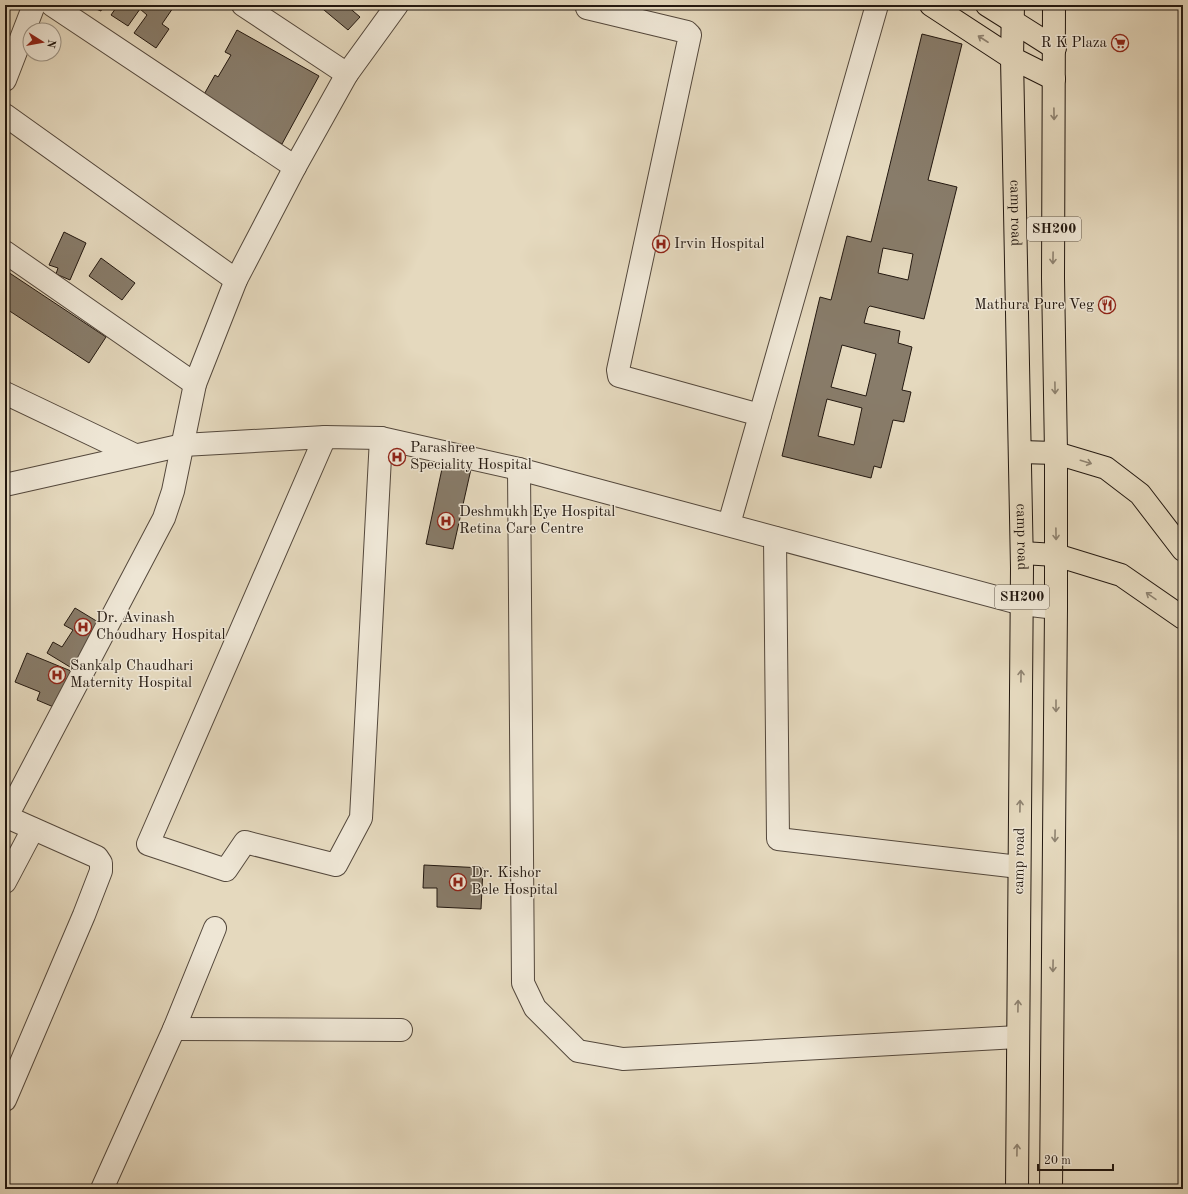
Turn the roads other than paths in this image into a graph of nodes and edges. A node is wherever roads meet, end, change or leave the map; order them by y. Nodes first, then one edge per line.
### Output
1 (34, 5) edge
2 (52, 5) edge
3 (243, 5) edge
4 (397, 5) edge
5 (877, 5) edge
6 (930, 5) edge
7 (987, 5) edge
8 (1054, 5) edge
9 (587, 8) dead end
10 (1014, 13) edge
11 (1054, 48) junction
12 (1012, 58) junction
13 (7, 67) edge
14 (347, 74) junction
15 (1054, 80) junction
16 (5, 114) edge
17 (294, 167) junction
18 (5, 252) edge
19 (236, 280) junction
20 (196, 384) junction
21 (5, 393) edge
22 (760, 415) junction
23 (325, 437) junction
24 (381, 438) junction
25 (184, 446) junction
26 (1020, 452) junction
27 (1056, 453) junction
28 (135, 455) junction
29 (519, 469) junction
30 (5, 485) edge
31 (1021, 500) junction
32 (1055, 501) junction
33 (729, 524) junction
34 (775, 538) junction
35 (1183, 550) edge
36 (1022, 553) junction
37 (1056, 555) junction
38 (1022, 604) junction
39 (1056, 608) junction
40 (1183, 618) edge
41 (1021, 733) junction
42 (1056, 734) junction
43 (6, 818) edge
44 (33, 829) junction
45 (1020, 867) junction
46 (5, 882) edge
47 (215, 928) dead end
48 (174, 1030) junction
49 (401, 1030) dead end
50 (1018, 1037) junction
51 (5, 1100) edge
52 (102, 1189) edge
53 (1017, 1189) edge
54 (1051, 1189) edge

1 - 13 street
2 - 17 street
3 - 14 street
4 - 14 street
5 - 22 street
12 -> 6 main road
7 - 10 main road
8 - 11 main road, SH200
9 - 22 street
10 - 11 main road
10 - 12 main road, camp road / SH200
11 - 15 main road, SH200
12 - 15 main road
12 - 26 main road, camp road / SH200
14 - 17 street
15 -> 27 main road, SH200
16 - 19 street
17 - 19 street
18 - 20 street
19 - 20 street
20 - 25 street
21 - 28 street
22 - 33 street
23 - 24 street
23 - 24 street
23 - 25 street
24 - 29 street
25 - 28 street
25 - 43 street
26 - 27 main road
26 - 31 main road, camp road / SH200
27 - 32 main road, SH200
27 -> 35 main road
28 - 30 street
29 - 33 street
29 - 50 street
31 - 32 main road
31 - 36 main road, camp road / SH200
32 -> 37 main road, SH200
33 - 34 street
34 - 38 street
34 - 45 street
36 - 37 main road
36 - 38 main road, camp road / SH200
37 - 39 main road, SH200
40 -> 37 main road
38 - 39 street
41 -> 38 main road, camp road / SH200
39 -> 42 main road, SH200
41 - 42 main road
45 -> 41 main road, camp road / SH200
42 -> 54 main road, SH200
43 - 44 street
44 - 46 street
44 - 51 street
50 -> 45 main road, camp road / SH200
47 - 48 street
48 - 49 street
48 - 52 street
53 -> 50 main road, camp road / SH200

